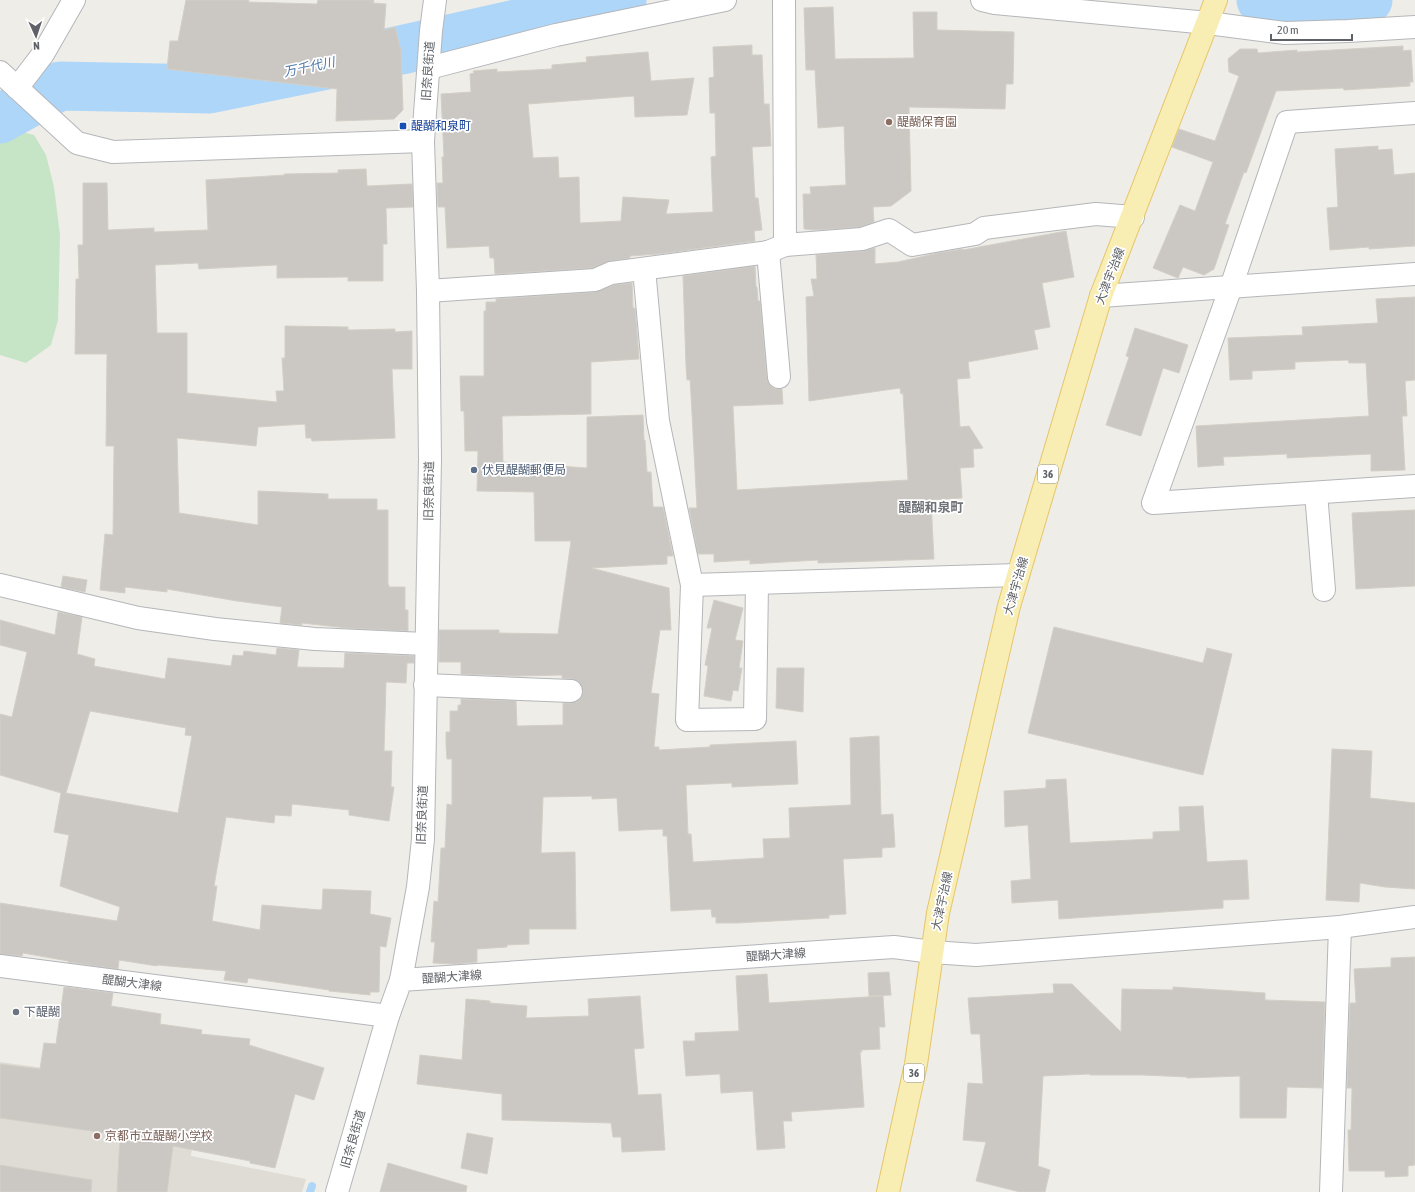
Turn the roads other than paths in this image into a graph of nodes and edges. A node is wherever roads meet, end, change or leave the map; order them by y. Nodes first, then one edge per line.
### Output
1 (74, 0) edge
2 (435, 0) edge
3 (725, 0) edge
4 (784, 0) edge
5 (982, 0) edge
6 (1213, 11) edge
7 (1415, 27) edge
8 (430, 50) junction
9 (9, 83) edge
10 (1415, 113) edge
11 (423, 140) junction
12 (1133, 217) junction
13 (776, 248) junction
14 (644, 269) junction
15 (1415, 274) edge
16 (1231, 287) junction
17 (428, 291) junction
18 (1101, 296) junction
19 (779, 377) dead end
20 (1415, 486) edge
21 (1316, 493) junction
22 (1018, 575) junction
23 (757, 583) junction
24 (692, 584) junction
25 (0, 585) edge
26 (1324, 590) dead end
27 (425, 644) junction
28 (425, 685) junction
29 (571, 691) dead end
30 (1415, 918) edge
31 (1340, 927) junction
32 (932, 952) junction
33 (0, 966) edge
34 (401, 980) junction
35 (388, 1016) junction
36 (892, 1190) edge
37 (337, 1192) edge
38 (1335, 1192) edge

1 - 9 street
2 - 8 street, 旧奈良街道
3 - 8 street
4 - 13 street
5 - 6 street
6 - 7 street
6 - 12 main road, 大津宇治線 / 36
8 - 11 street, 旧奈良街道
9 - 11 street
10 - 16 street
11 - 17 street, 旧奈良街道
12 - 13 street
12 - 18 main road, 大津宇治線 / 36
13 - 14 street
13 - 19 street
14 - 17 street
14 - 24 street
15 - 16 street
16 - 18 street
16 - 21 street
17 - 27 street, 旧奈良街道
18 - 22 main road, 大津宇治線 / 36
20 - 21 street
21 - 26 street
22 - 23 street
22 - 32 main road, 大津宇治線 / 36
23 - 24 street
23 - 24 street
25 - 27 street
27 - 28 street, 旧奈良街道
28 - 29 street
28 - 34 street, 旧奈良街道
30 - 31 street, 醍醐大津線
31 - 32 street, 醍醐大津線
31 - 38 street
32 - 34 street, 醍醐大津線
32 - 36 main road, 大津宇治線 / 36
33 - 35 street, 醍醐大津線
34 - 35 street
35 - 37 street, 旧奈良街道

